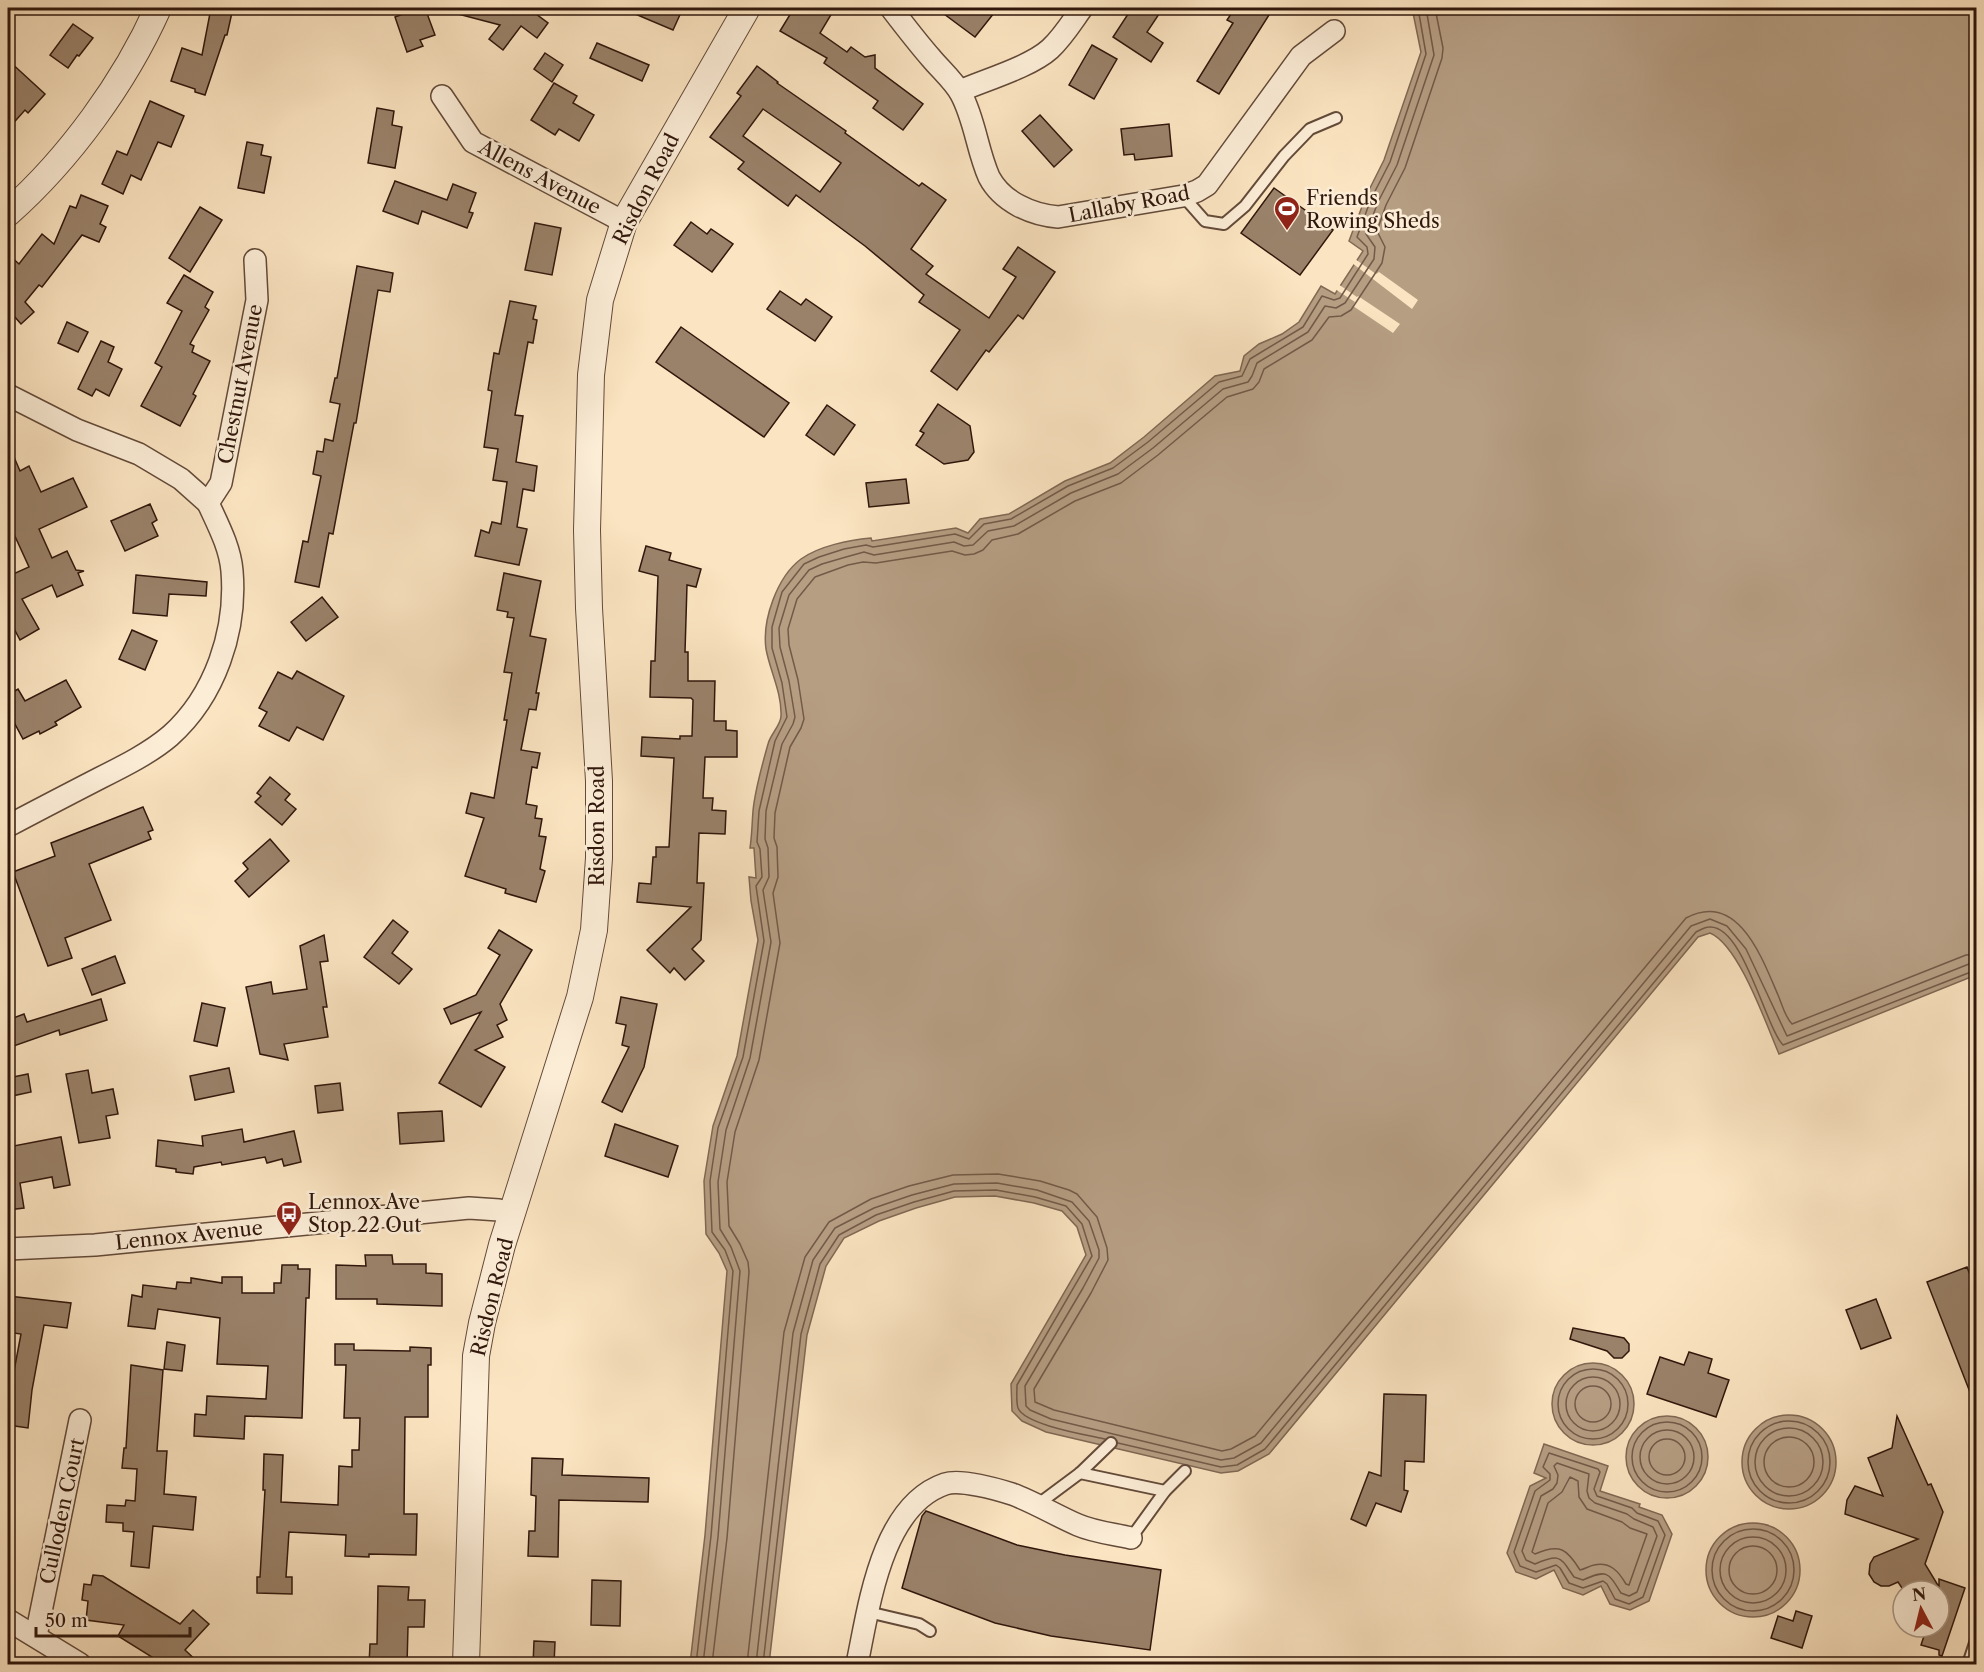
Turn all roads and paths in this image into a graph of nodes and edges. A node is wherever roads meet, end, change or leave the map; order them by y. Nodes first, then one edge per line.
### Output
1 (158, 8) edge
2 (747, 8) edge
3 (891, 8) edge
4 (1082, 8) edge
5 (1334, 31) dead end
6 (960, 91) junction
7 (442, 96) dead end
8 (1336, 118) dead end
9 (1183, 195) junction
10 (8, 213) edge
11 (624, 222) junction
12 (255, 260) dead end
13 (8, 394) edge
14 (208, 503) junction
15 (8, 826) edge
16 (513, 1214) junction
17 (8, 1249) edge
18 (80, 1420) dead end
19 (1111, 1443) dead end
20 (1185, 1471) dead end
21 (1080, 1473) junction
22 (1165, 1491) junction
23 (1036, 1505) junction
24 (1131, 1538) joint
25 (868, 1612) junction
26 (8, 1620) edge
27 (930, 1631) dead end
28 (36, 1636) junction
29 (1977, 1640) edge
30 (80, 1665) edge
31 (466, 1665) edge
32 (857, 1665) edge
33 (1968, 1665) edge

1 - 10 street
2 - 11 street, Risdon Road
3 - 6 street, Lallaby Road
4 - 6 street
5 - 9 street, Lallaby Road
6 - 9 street, Lallaby Road
7 - 11 street, Allens Avenue
8 - 9 lane
11 - 16 street, Risdon Road
12 - 14 street, Chestnut Avenue
13 - 14 street
14 - 15 street
16 - 17 street, Lennox Avenue
16 - 31 street, Risdon Road
18 - 28 street, Culloden Court
19 - 21 lane
20 - 22 lane
21 - 22 lane
21 - 23 lane
22 - 24 lane
23 - 24 street
23 - 25 street
25 - 27 lane
25 - 32 street
26 - 28 street
28 - 30 street
29 - 33 lane

